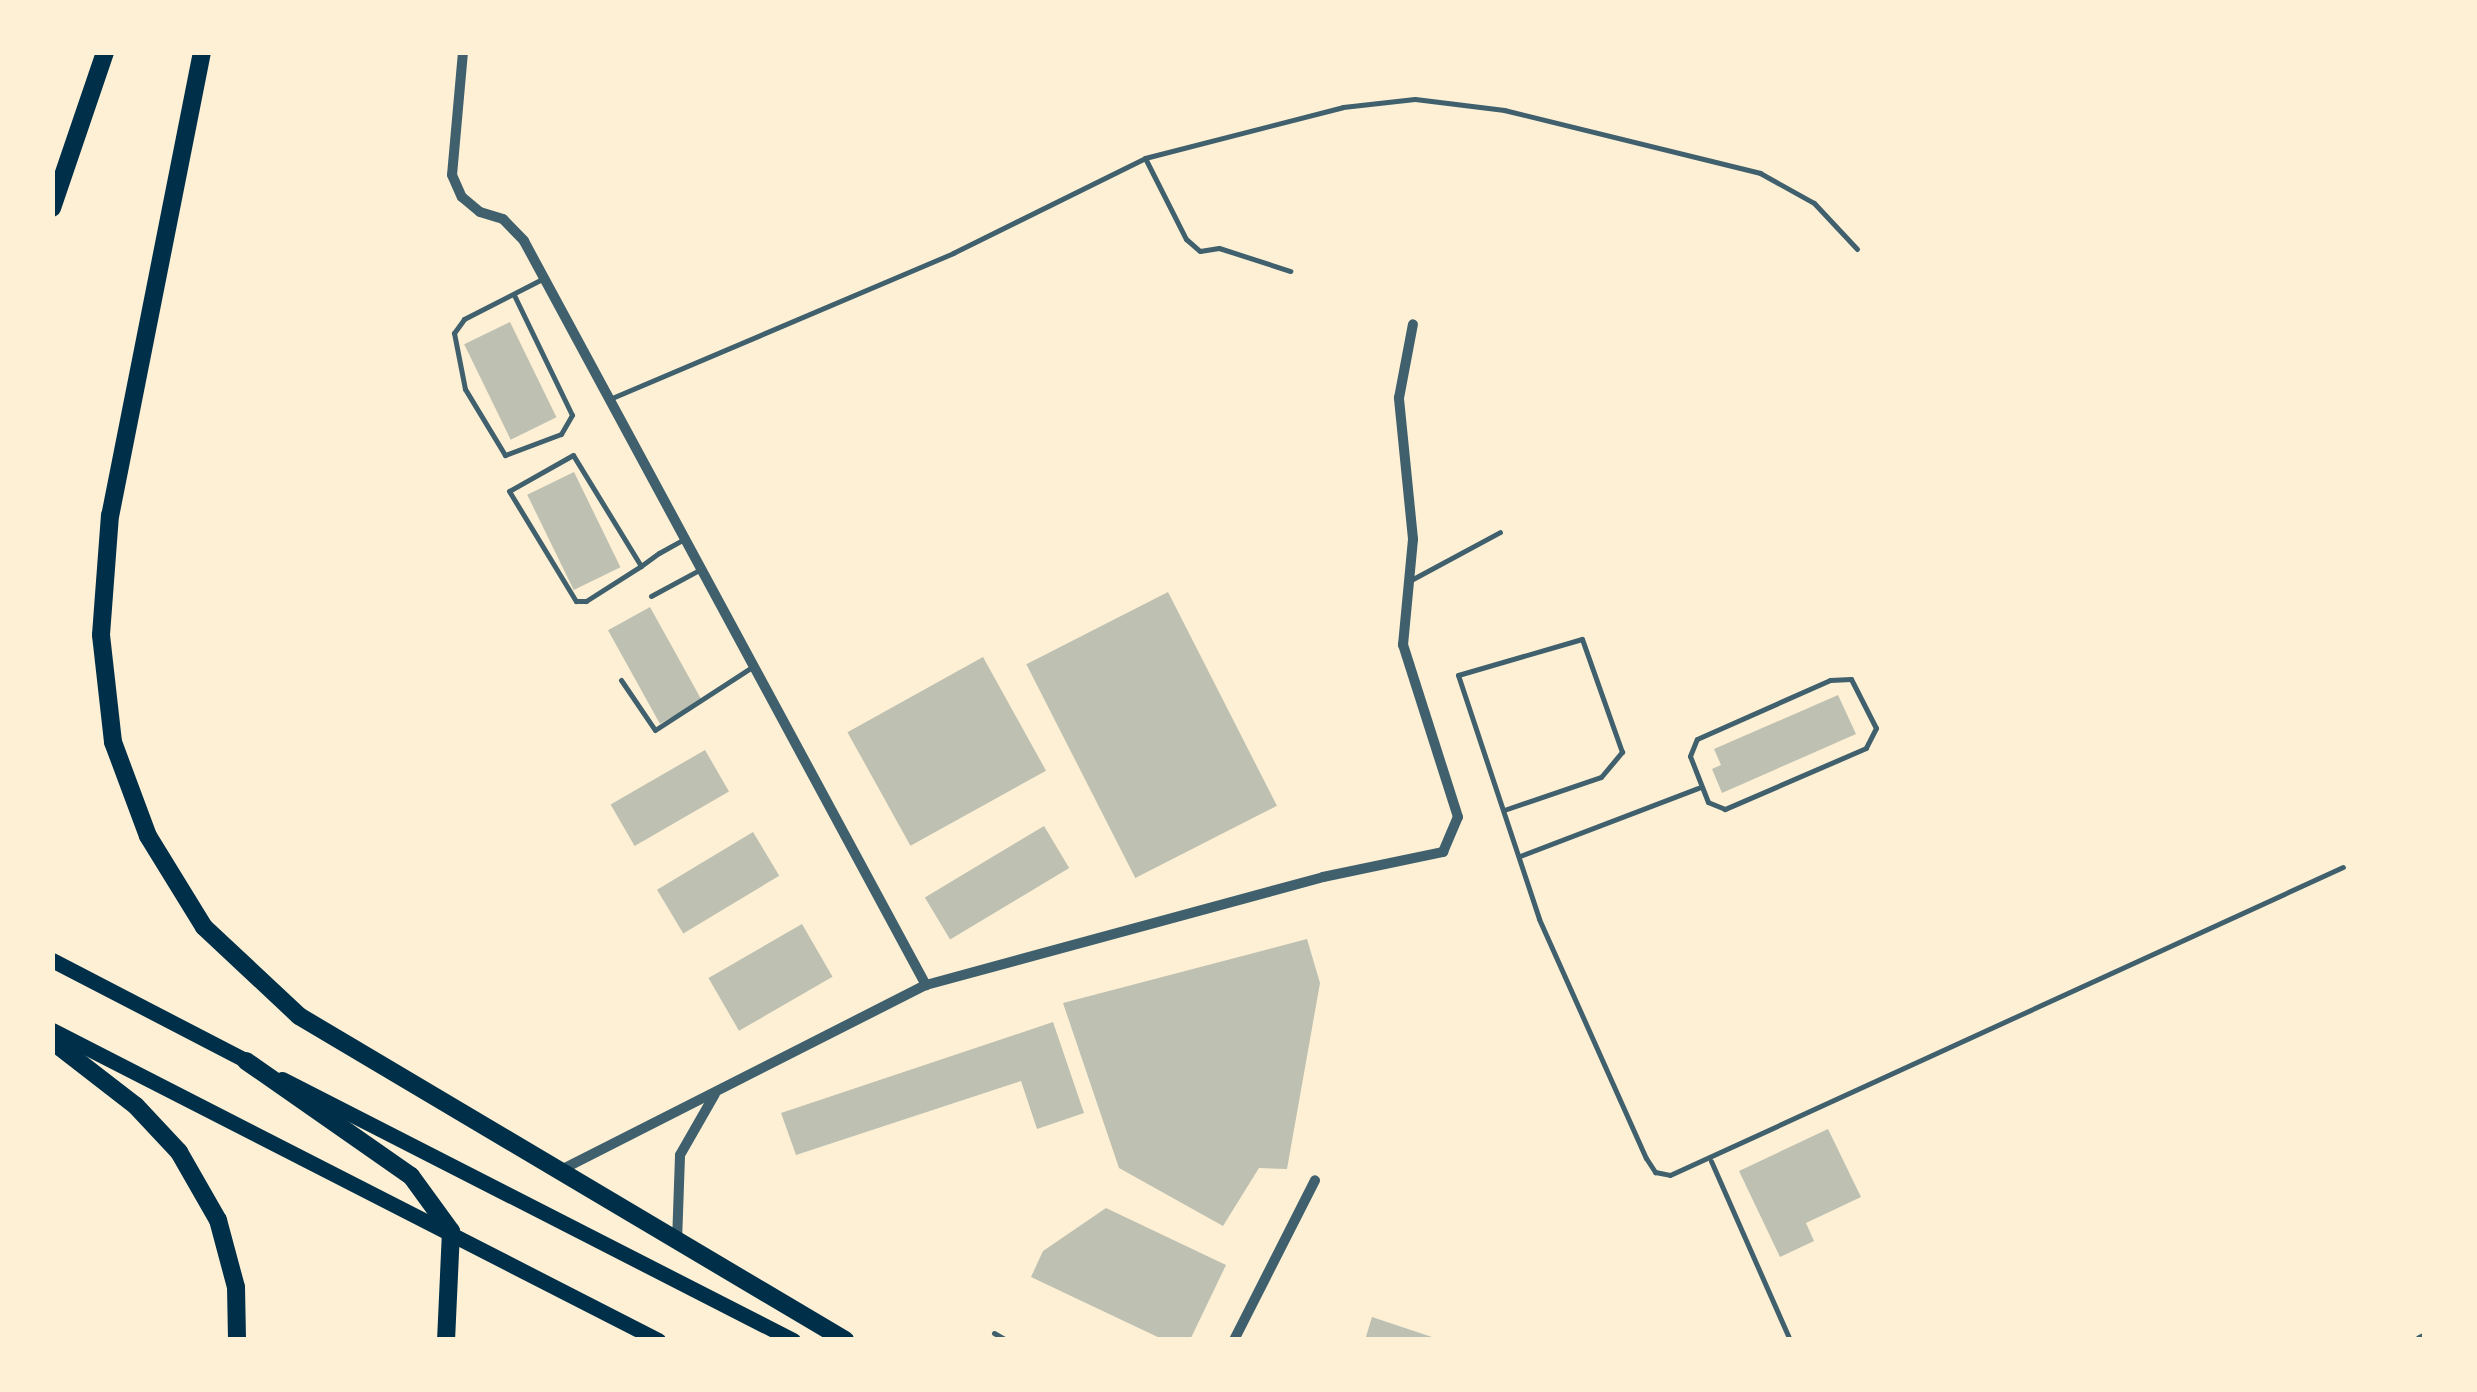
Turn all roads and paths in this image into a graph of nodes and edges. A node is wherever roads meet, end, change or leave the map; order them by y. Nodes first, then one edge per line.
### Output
1 (106, 52) edge
2 (202, 52) edge
3 (463, 52) edge
4 (1145, 158) junction
5 (52, 208) edge
6 (1858, 249) dead end
7 (1290, 271) dead end
8 (544, 278) junction
9 (514, 295) junction
10 (1413, 324) dead end
11 (610, 400) junction
12 (1500, 532) dead end
13 (684, 538) junction
14 (641, 566) junction
15 (702, 569) junction
16 (1411, 580) junction
17 (651, 596) dead end
18 (755, 665) junction
19 (622, 680) dead end
20 (1698, 788) junction
21 (1504, 810) junction
22 (1520, 856) junction
23 (2343, 867) dead end
24 (52, 960) edge
25 (926, 984) junction
26 (52, 1030) edge
27 (52, 1041) edge
28 (246, 1061) junction
29 (716, 1093) junction
30 (1712, 1161) junction
31 (559, 1170) junction
32 (1315, 1180) dead end
33 (450, 1231) junction
34 (677, 1243) junction
35 (994, 1333) dead end
36 (237, 1340) edge
37 (446, 1340) edge
38 (658, 1340) edge
39 (793, 1340) edge
40 (845, 1340) edge
41 (1006, 1340) edge
42 (1234, 1340) edge
43 (1790, 1340) edge

1 - 5 highway
2 - 31 highway
3 - 8 street
4 - 6 lane
4 - 7 lane
4 - 11 lane
8 - 9 lane
8 - 11 street
9 - 9 lane
10 - 16 street
11 - 13 street
12 - 16 lane
13 - 14 lane
13 - 15 street
14 - 14 lane
15 - 17 lane
15 - 18 street
16 - 25 street
18 - 19 lane
18 - 25 street
20 - 20 lane
20 - 22 lane
21 - 21 lane
21 - 22 lane
22 - 30 lane
23 - 30 lane
24 - 28 highway
25 - 29 street
26 - 33 highway
27 - 36 highway
28 - 33 highway
28 - 39 highway
29 - 31 street
29 - 34 street
30 - 43 lane
31 - 34 highway
32 - 42 street
33 - 37 highway
33 - 38 highway
34 - 40 highway
35 - 41 lane

